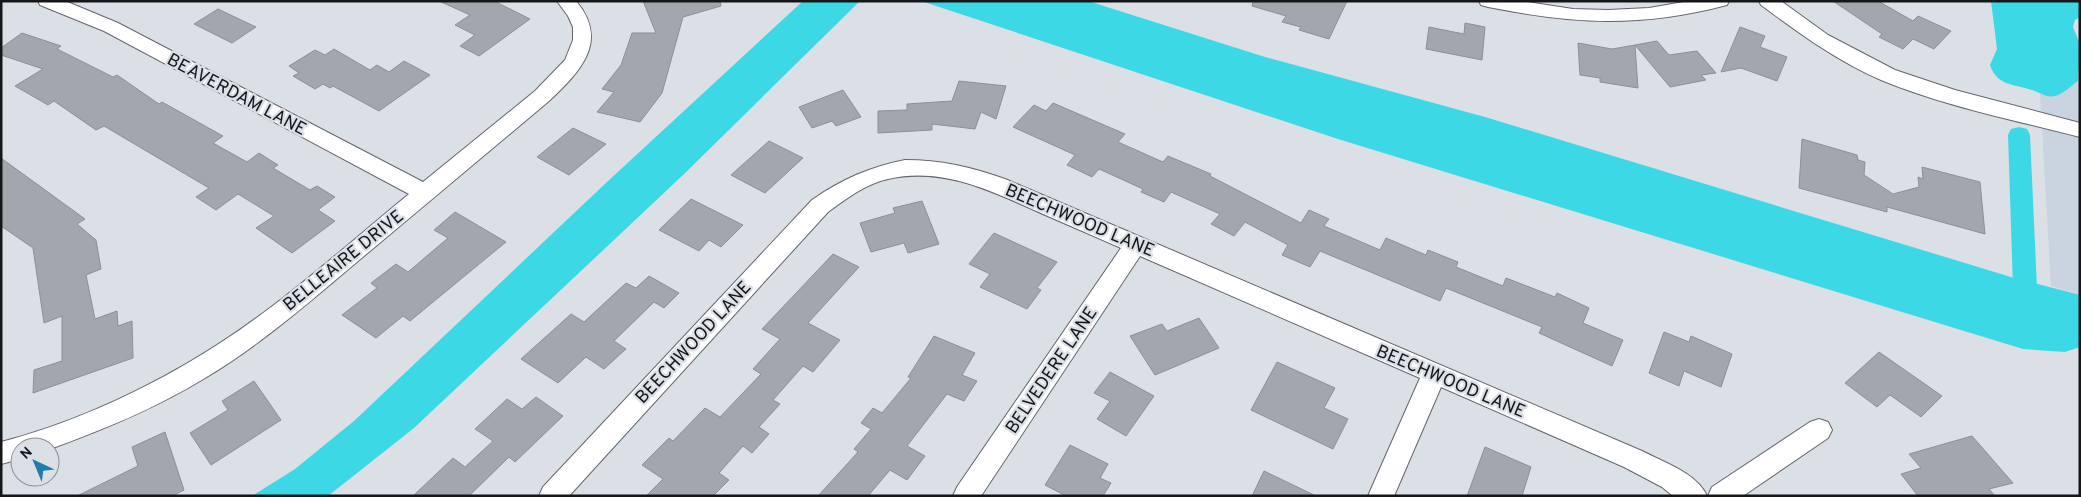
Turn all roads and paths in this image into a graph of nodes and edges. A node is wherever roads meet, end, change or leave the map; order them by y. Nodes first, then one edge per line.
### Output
1 (47, 1) edge
2 (566, 1) edge
3 (1488, 1) edge
4 (1720, 1) edge
5 (1768, 1) edge
6 (2080, 130) edge
7 (425, 193) junction
8 (1136, 244) junction
9 (1434, 374) junction
10 (1819, 430) dead end
11 (51, 437) edge
12 (552, 496) edge
13 (966, 496) edge
14 (1381, 496) edge
15 (1694, 496) edge
16 (1721, 496) edge

1 - 7 street, BEAVERDAM LANE
2 - 7 street, BELLEAIRE DRIVE
3 - 4 street
5 - 6 street
7 - 11 street, BELLEAIRE DRIVE
8 - 9 street, BEECHWOOD LANE
8 - 12 street, BEECHWOOD LANE
8 - 13 street, BELVEDERE LANE
9 - 14 street
9 - 15 street, BEECHWOOD LANE
10 - 16 street

